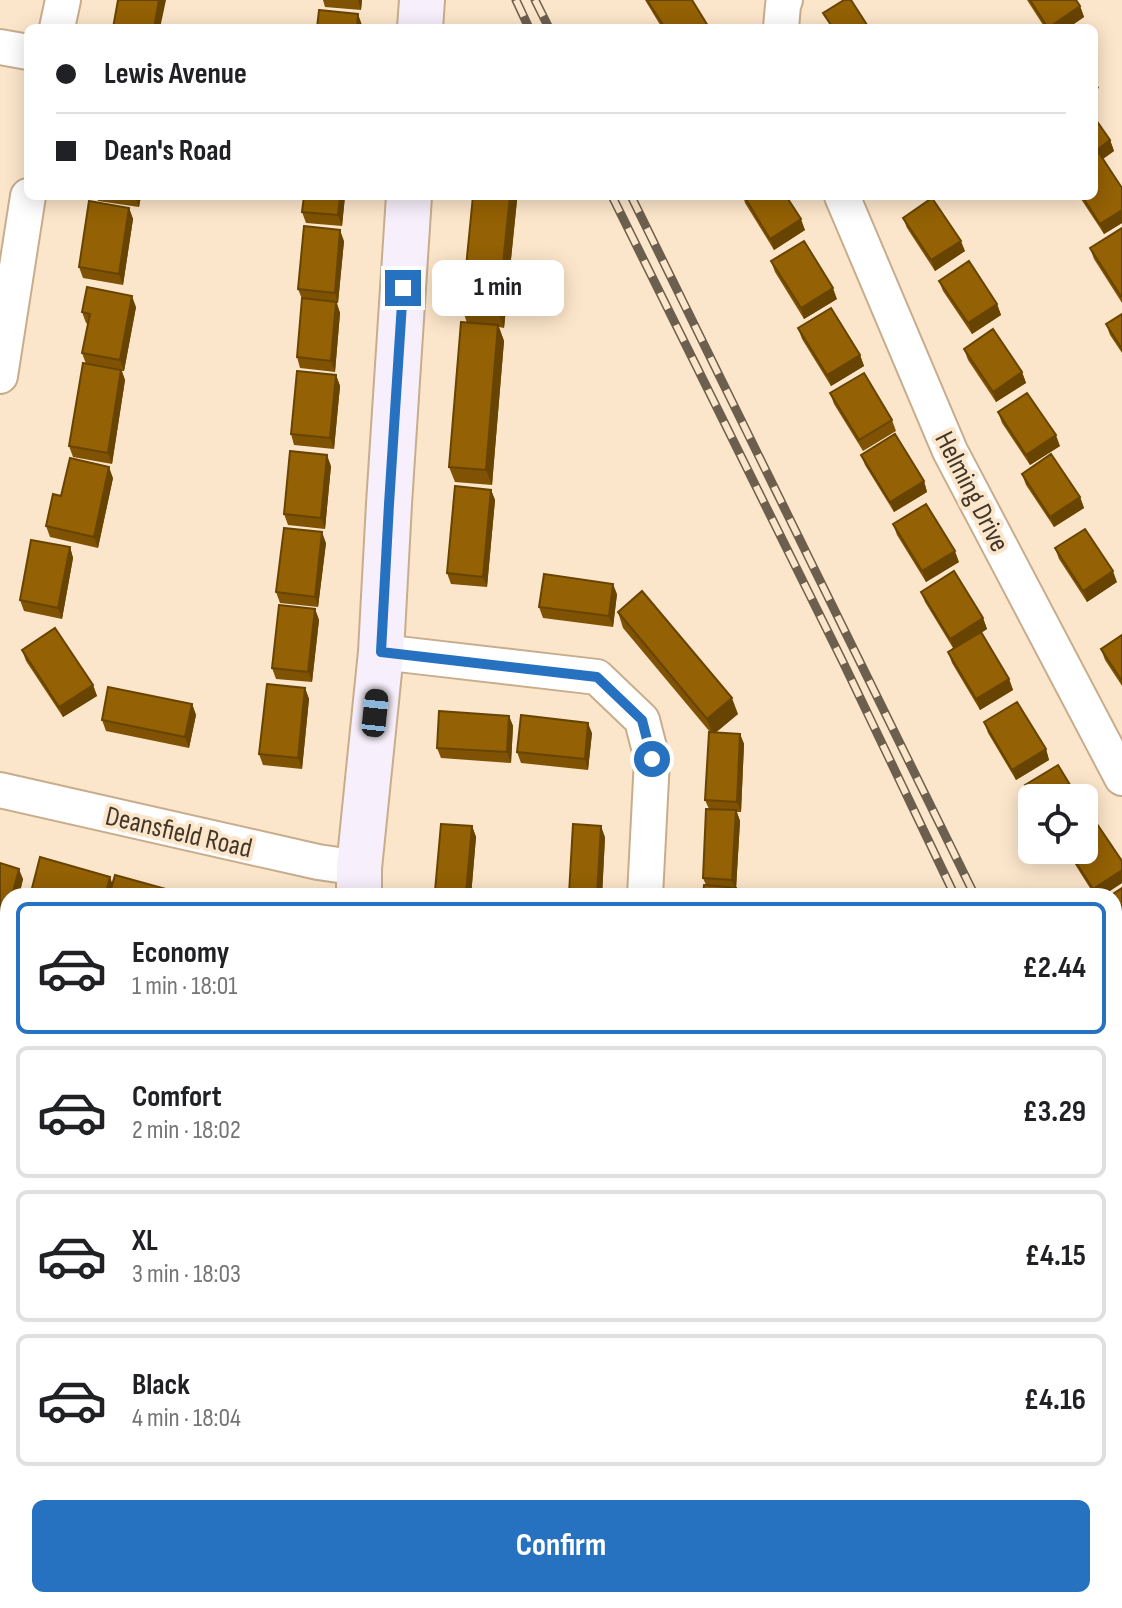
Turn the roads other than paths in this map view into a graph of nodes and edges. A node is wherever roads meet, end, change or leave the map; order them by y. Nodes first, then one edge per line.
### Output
1 (63, 0) edge
2 (422, 0) edge
3 (785, 0) edge
4 (58, 24) edge
5 (420, 24) edge
6 (781, 24) edge
7 (0, 47) edge
8 (24, 51) edge
9 (27, 200) edge
10 (409, 200) edge
11 (844, 200) edge
12 (0, 376) edge
13 (381, 652) junction
14 (1120, 769) edge
15 (0, 790) edge
16 (359, 882) edge
17 (645, 888) edge

1 - 4 street
2 - 5 street
3 - 6 street
7 - 8 street
9 - 12 street
10 - 13 street
11 - 14 street, Helming Drive
13 - 16 street
13 - 17 street
15 - 16 street, Deansfield Road

